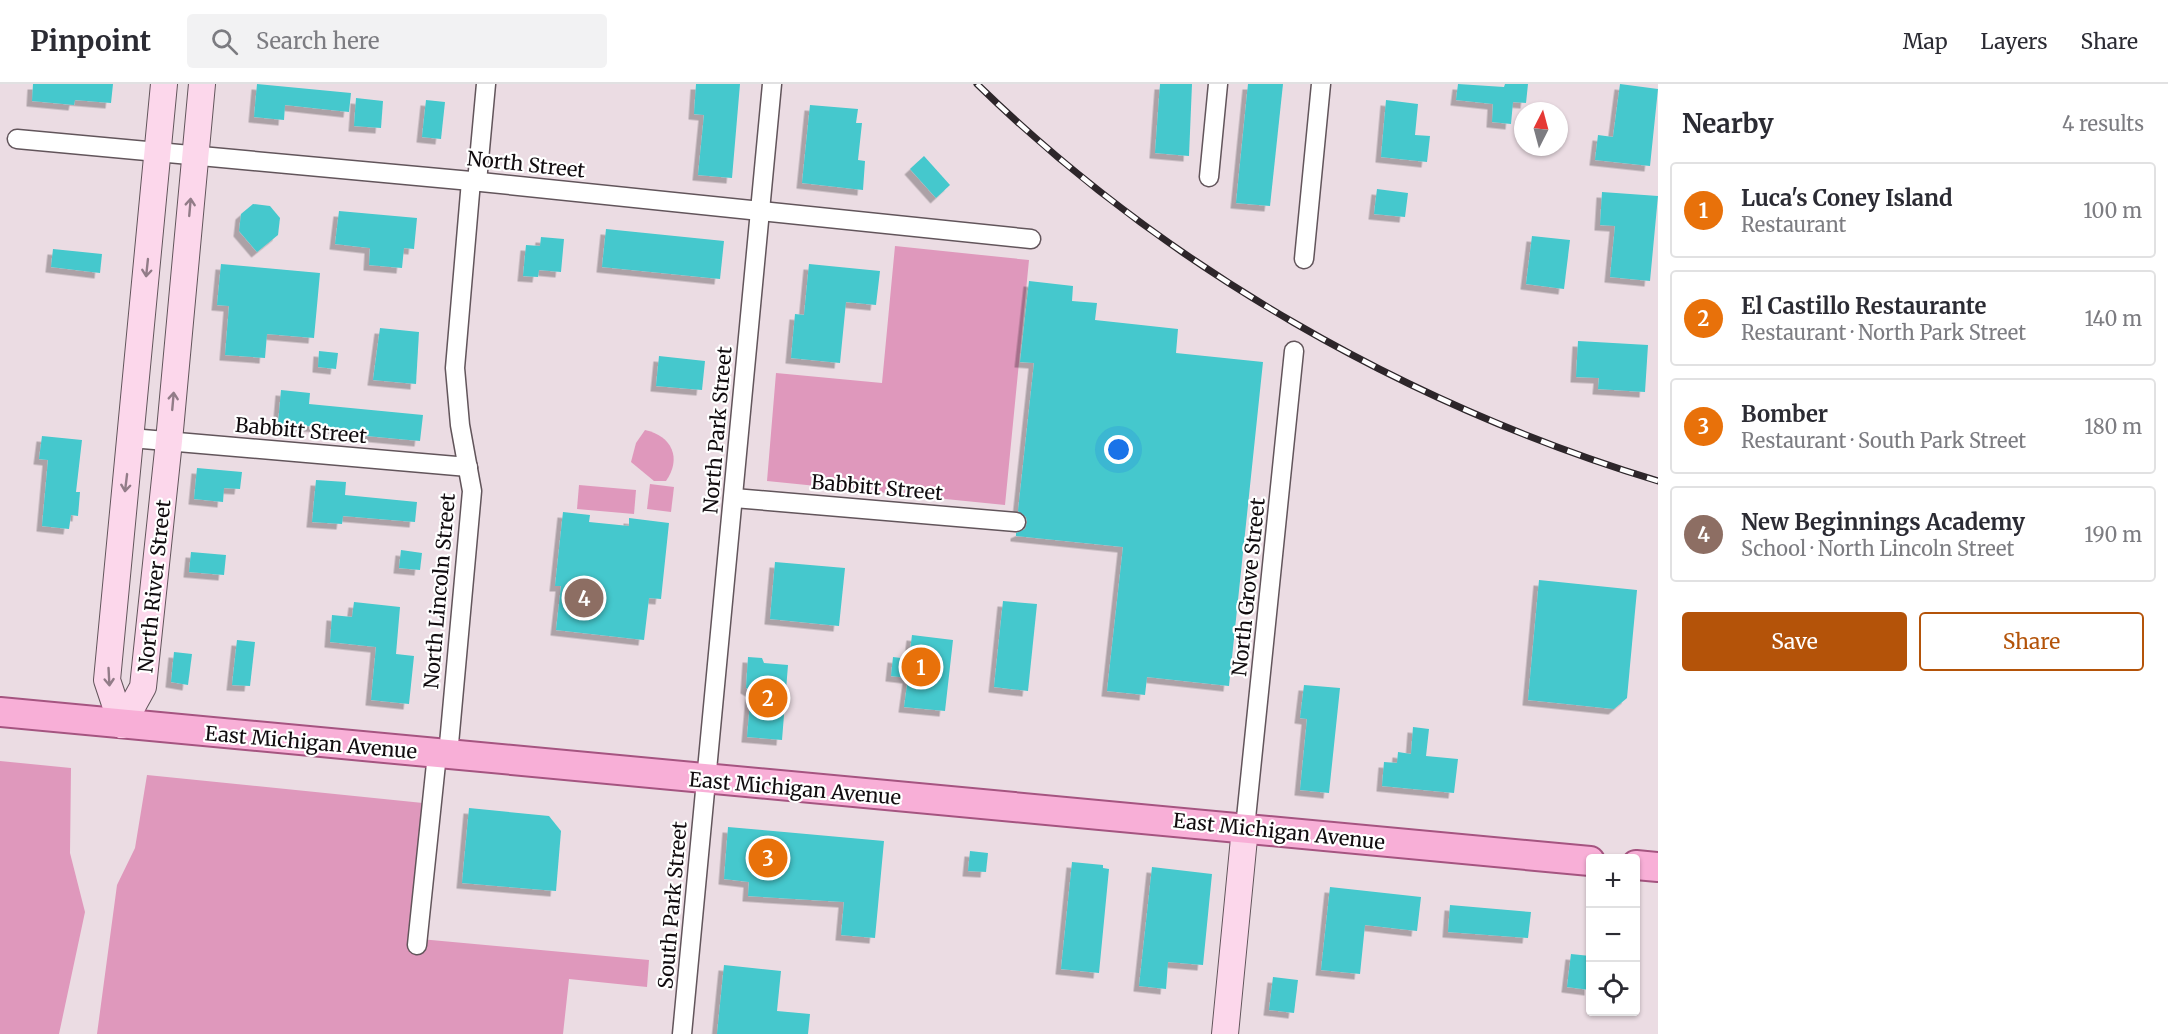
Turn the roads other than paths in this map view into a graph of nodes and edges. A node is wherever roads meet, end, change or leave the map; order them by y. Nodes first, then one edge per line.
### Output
1 (164, 84) edge
2 (202, 84) edge
3 (486, 84) edge
4 (772, 84) edge
5 (1218, 84) edge
6 (1321, 84) edge
7 (17, 139) dead end
8 (158, 152) junction
9 (195, 156) junction
10 (1209, 177) dead end
11 (474, 182) junction
12 (760, 211) junction
13 (1031, 239) dead end
14 (1304, 260) dead end
15 (1294, 351) dead end
16 (131, 438) junction
17 (169, 441) junction
18 (468, 467) junction
19 (734, 498) junction
20 (1016, 522) dead end
21 (0, 712) edge
22 (122, 725) junction
23 (442, 754) junction
24 (707, 780) junction
25 (1245, 828) junction
26 (1586, 861) edge
27 (1640, 865) edge
28 (1658, 867) edge
29 (417, 945) dead end
30 (682, 1034) edge
31 (1225, 1034) edge

1 - 8 street, North River Street
2 - 9 street, North River Street
3 - 11 street, North Lincoln Street
4 - 12 street, North Park Street
5 - 10 street
6 - 14 street
7 - 8 street, North Street
8 - 9 street, North Street
8 -> 16 street, North River Street
9 - 11 street, North Street
17 -> 9 street, North River Street
11 - 12 street, North Street
11 - 18 street, North Lincoln Street
12 - 13 street, North Street
12 - 19 street, North Park Street
15 - 25 street, North Grove Street
16 - 17 street, Babbitt Street
16 -> 22 street, North River Street
17 - 18 street, Babbitt Street
17 - 22 street, North River Street
18 - 23 street, North Lincoln Street
19 - 20 street, Babbitt Street
19 - 24 street, North Park Street
21 - 22 main road, East Michigan Avenue
22 - 23 main road, East Michigan Avenue
23 - 24 main road, East Michigan Avenue
23 - 29 street, North Lincoln Street
24 - 25 main road, East Michigan Avenue
24 - 30 street, South Park Street
25 - 26 main road, East Michigan Avenue
25 - 31 street
27 - 28 main road

